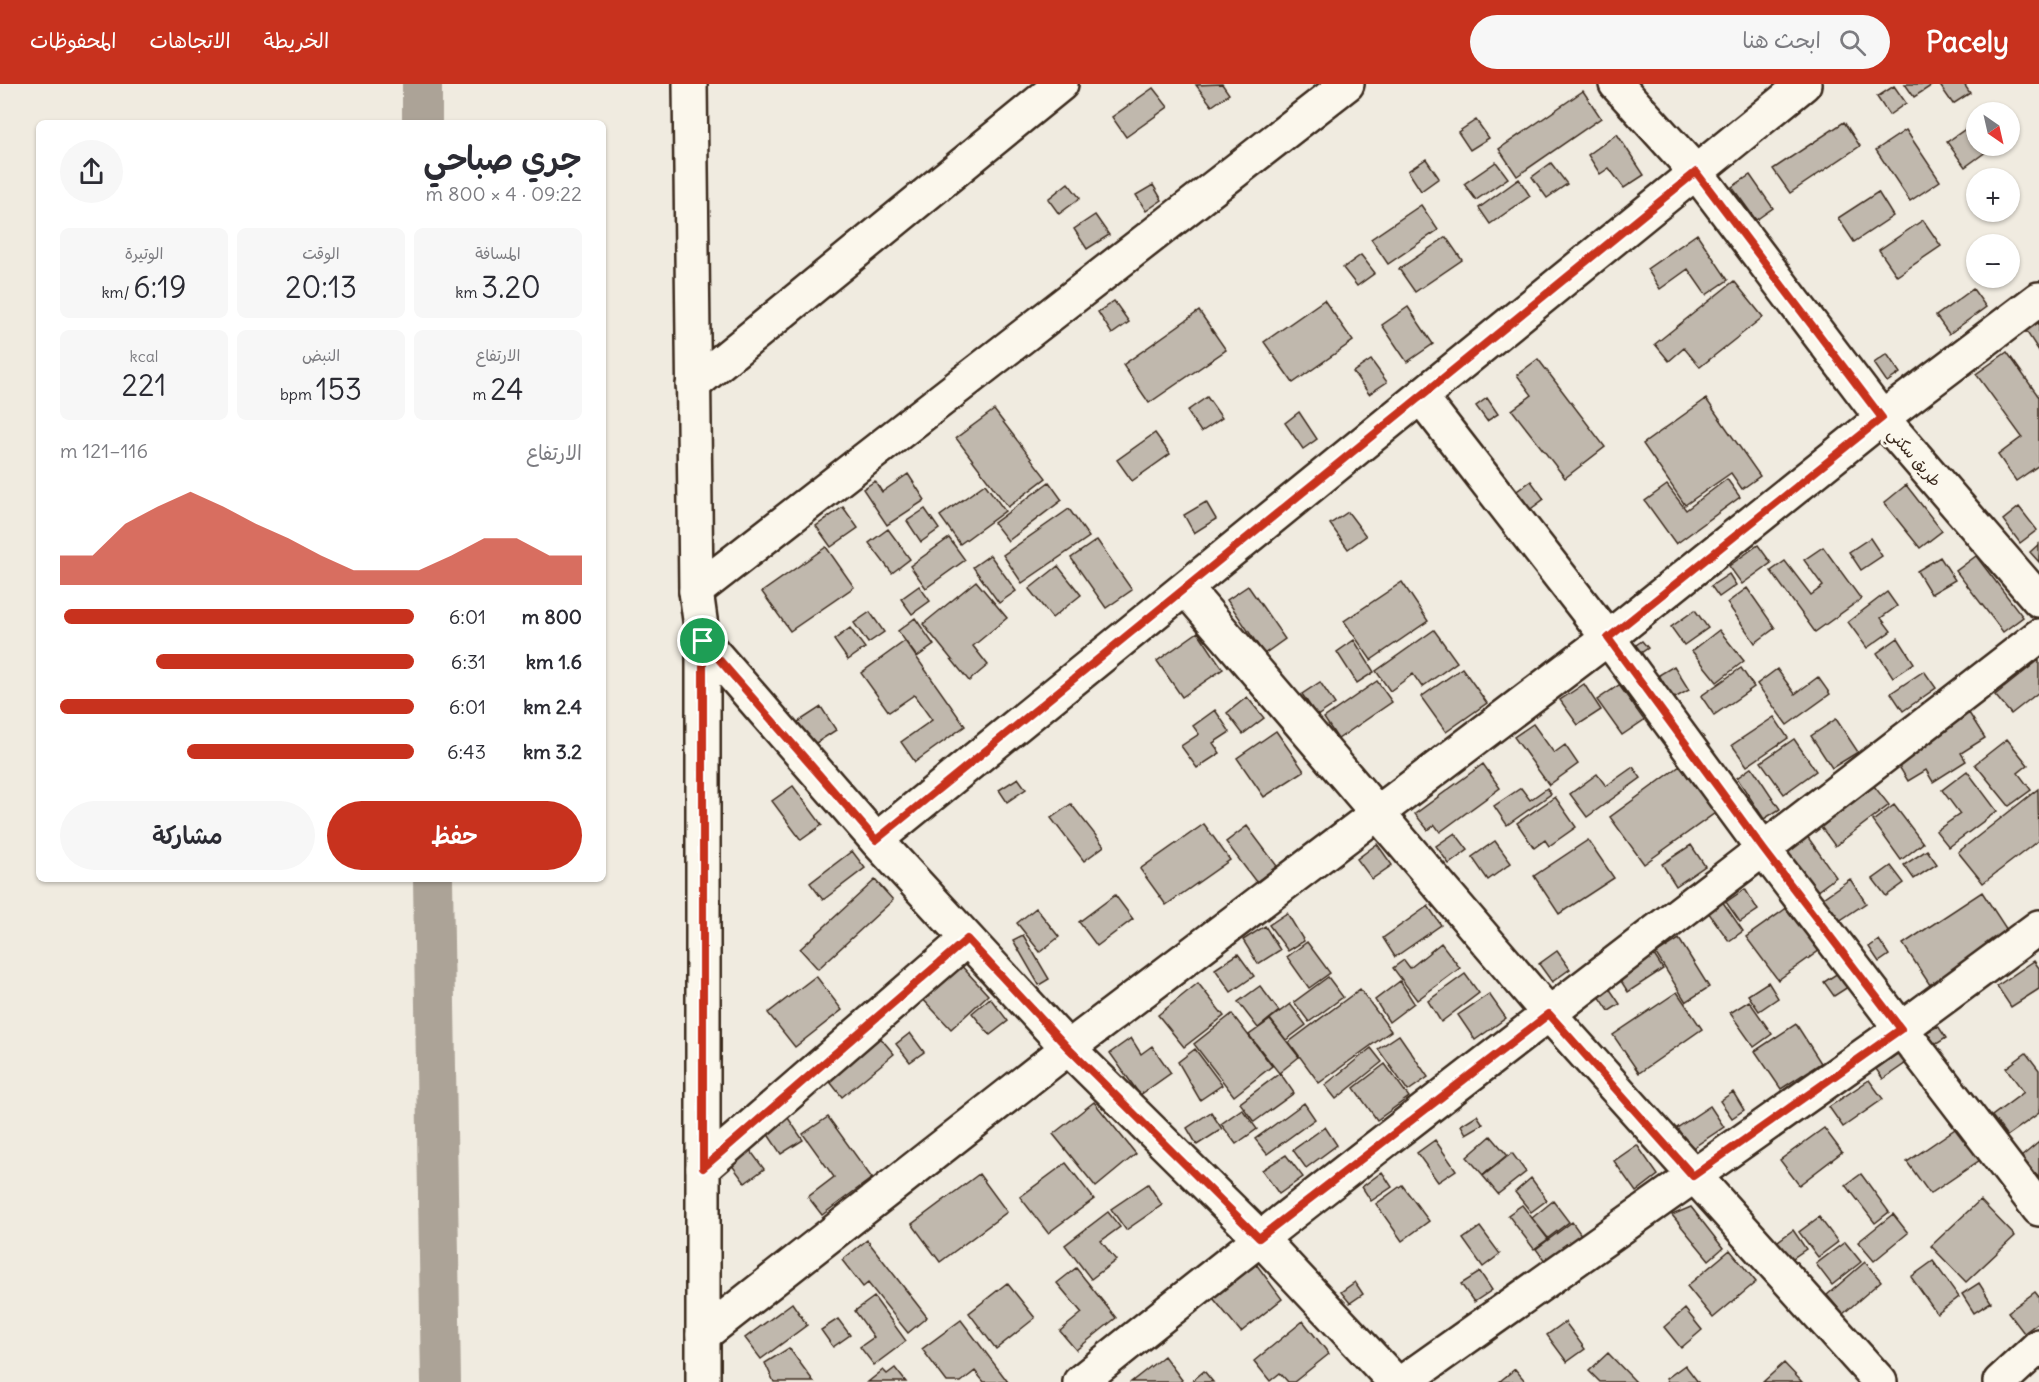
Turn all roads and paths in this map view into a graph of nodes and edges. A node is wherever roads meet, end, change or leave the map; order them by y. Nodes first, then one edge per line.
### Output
1 (690, 84) edge
2 (1061, 84) edge
3 (1347, 84) edge
4 (1616, 84) edge
5 (1804, 84) edge
6 (1696, 172) junction
7 (2039, 299) edge
8 (693, 385) junction
9 (1421, 397) junction
10 (1882, 418) junction
11 (1186, 589) junction
12 (696, 591) junction
13 (2039, 600) edge
14 (2039, 636) edge
15 (1608, 638) junction
16 (703, 641) junction
17 (1377, 814) junction
18 (876, 840) junction
19 (1764, 850) junction
20 (2039, 927) edge
21 (967, 939) junction
22 (1549, 1014) junction
23 (1901, 1029) junction
24 (1068, 1048) junction
25 (703, 1168) junction
26 (1693, 1176) junction
27 (2039, 1209) edge
28 (1259, 1238) junction
29 (703, 1335) junction
30 (2039, 1346) edge
31 (703, 1382) edge
32 (1080, 1382) edge
33 (1395, 1382) edge
34 (1403, 1382) edge
35 (1881, 1382) edge
36 (2000, 1382) edge

1 - 8 street
2 - 8 street
3 - 12 street
4 - 6 street, طريق سكني
5 - 6 street
6 - 9 street
6 - 10 street, طريق سكني
7 - 10 street
8 - 12 street
9 - 11 street
9 - 15 street
10 - 13 street, طريق سكني
10 - 15 street
11 - 17 street
11 - 18 street
12 - 16 street
14 - 19 street
15 - 17 street
15 - 19 street
16 - 18 street
16 - 25 street
17 - 22 street
17 - 24 street
18 - 21 street
19 - 22 street
19 - 23 street
20 - 23 street
21 - 24 street
21 - 25 street
22 - 26 street
22 - 28 street
23 - 26 street
23 - 27 street
24 - 28 street
24 - 29 street
25 - 29 street
26 - 34 street
26 - 35 street
28 - 32 street
28 - 33 street
29 - 31 street
30 - 36 street

